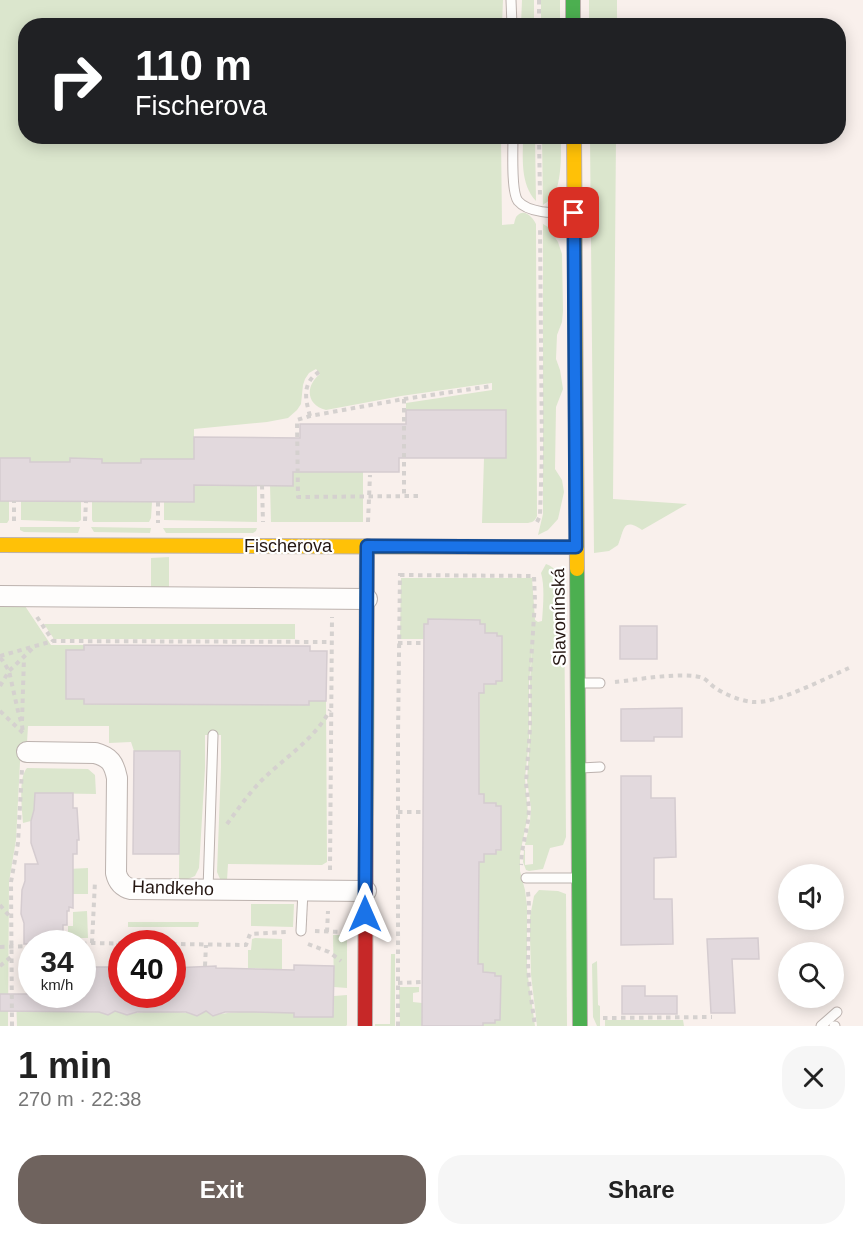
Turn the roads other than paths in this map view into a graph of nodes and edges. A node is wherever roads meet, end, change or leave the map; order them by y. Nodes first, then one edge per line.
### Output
1 (512, 0) edge
2 (573, 0) edge
3 (512, 18) edge
4 (573, 18) edge
5 (513, 144) edge
6 (574, 144) edge
7 (574, 213) junction
8 (0, 545) edge
9 (367, 546) junction
10 (576, 547) junction
11 (0, 596) edge
12 (367, 598) junction
13 (578, 683) junction
14 (600, 683) road end
15 (213, 735) dead end
16 (25, 759) road end
17 (600, 767) dead end
18 (578, 768) junction
19 (526, 878) road end
20 (579, 878) junction
21 (208, 890) junction
22 (303, 891) junction
23 (366, 891) junction
24 (301, 931) road end
25 (837, 1012) dead end
26 (365, 1026) edge
27 (580, 1026) edge
28 (821, 1026) edge

1 - 3 lane
2 - 4 street
5 - 7 lane
6 - 7 street, Slavonínská
7 - 10 street, Slavonínská
8 - 9 street, Fischerova
9 - 10 street, Fischerova
9 - 12 street
10 - 13 street, Slavonínská
11 - 12 street
12 - 23 street
13 - 14 lane
13 - 18 street, Slavonínská
15 - 21 lane
16 - 21 street, Handkeho
17 - 18 lane
18 - 20 street, Slavonínská
19 - 20 lane
20 - 27 street, Slavonínská
21 - 22 street, Handkeho
22 - 23 street, Handkeho
22 - 24 lane
23 - 26 street
25 - 28 lane

